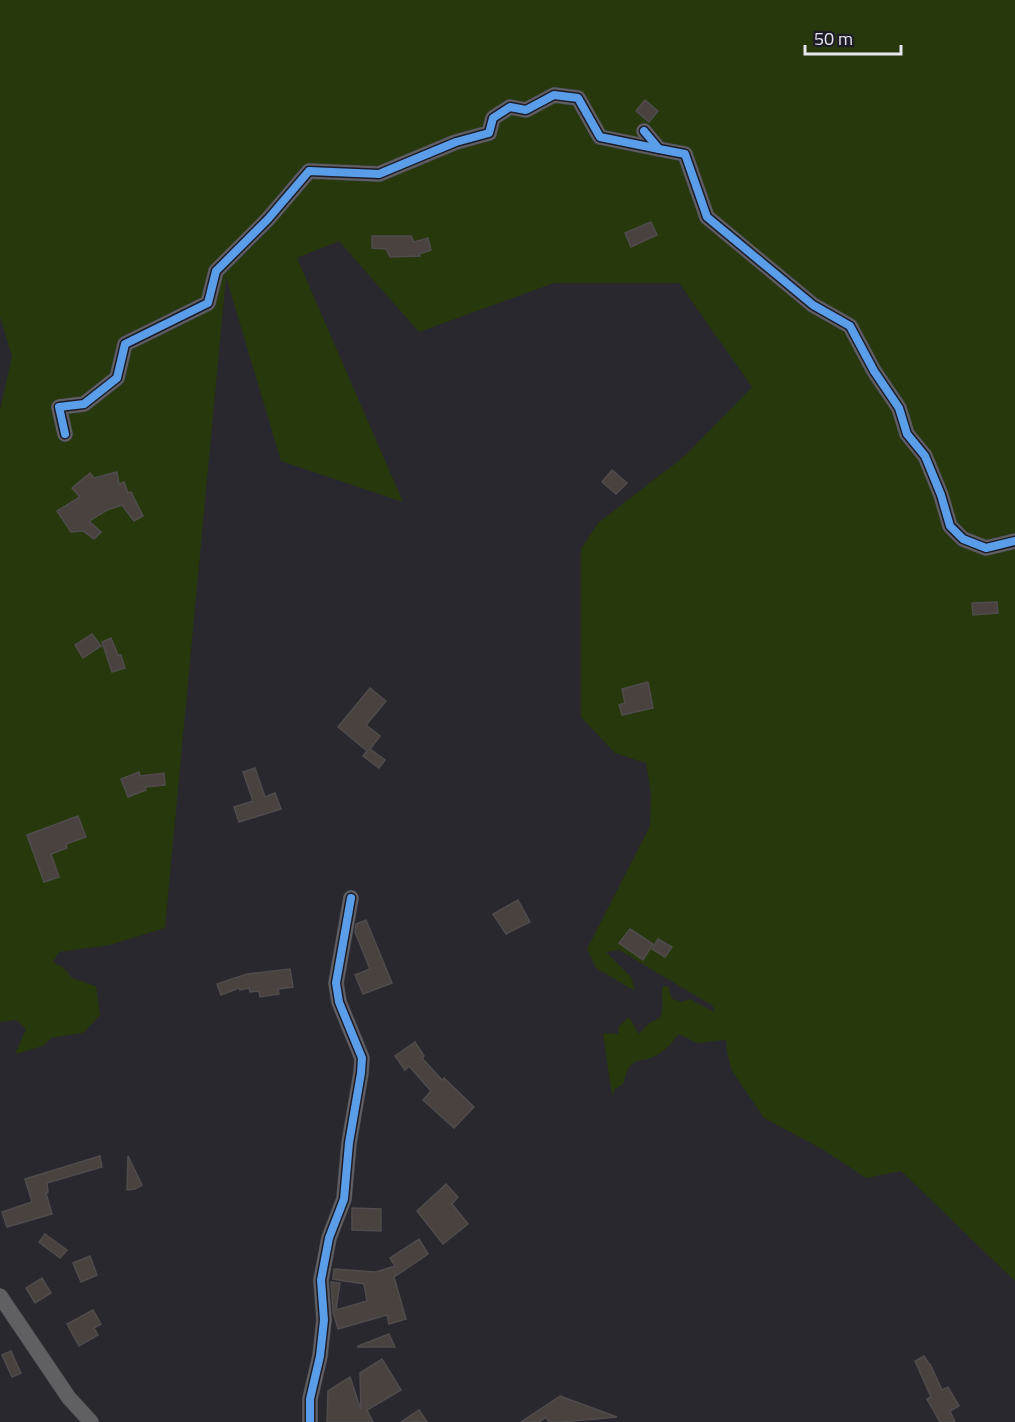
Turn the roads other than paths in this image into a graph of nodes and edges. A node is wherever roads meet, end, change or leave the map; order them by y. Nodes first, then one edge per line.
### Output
1 (644, 131) dead end
2 (659, 149) junction
3 (65, 434) dead end
4 (1015, 542) edge
5 (351, 898) dead end
6 (0, 1296) edge
7 (91, 1422) edge
8 (310, 1422) edge

1 - 2 street
2 - 3 street
2 - 4 street
5 - 8 street
6 - 7 street

